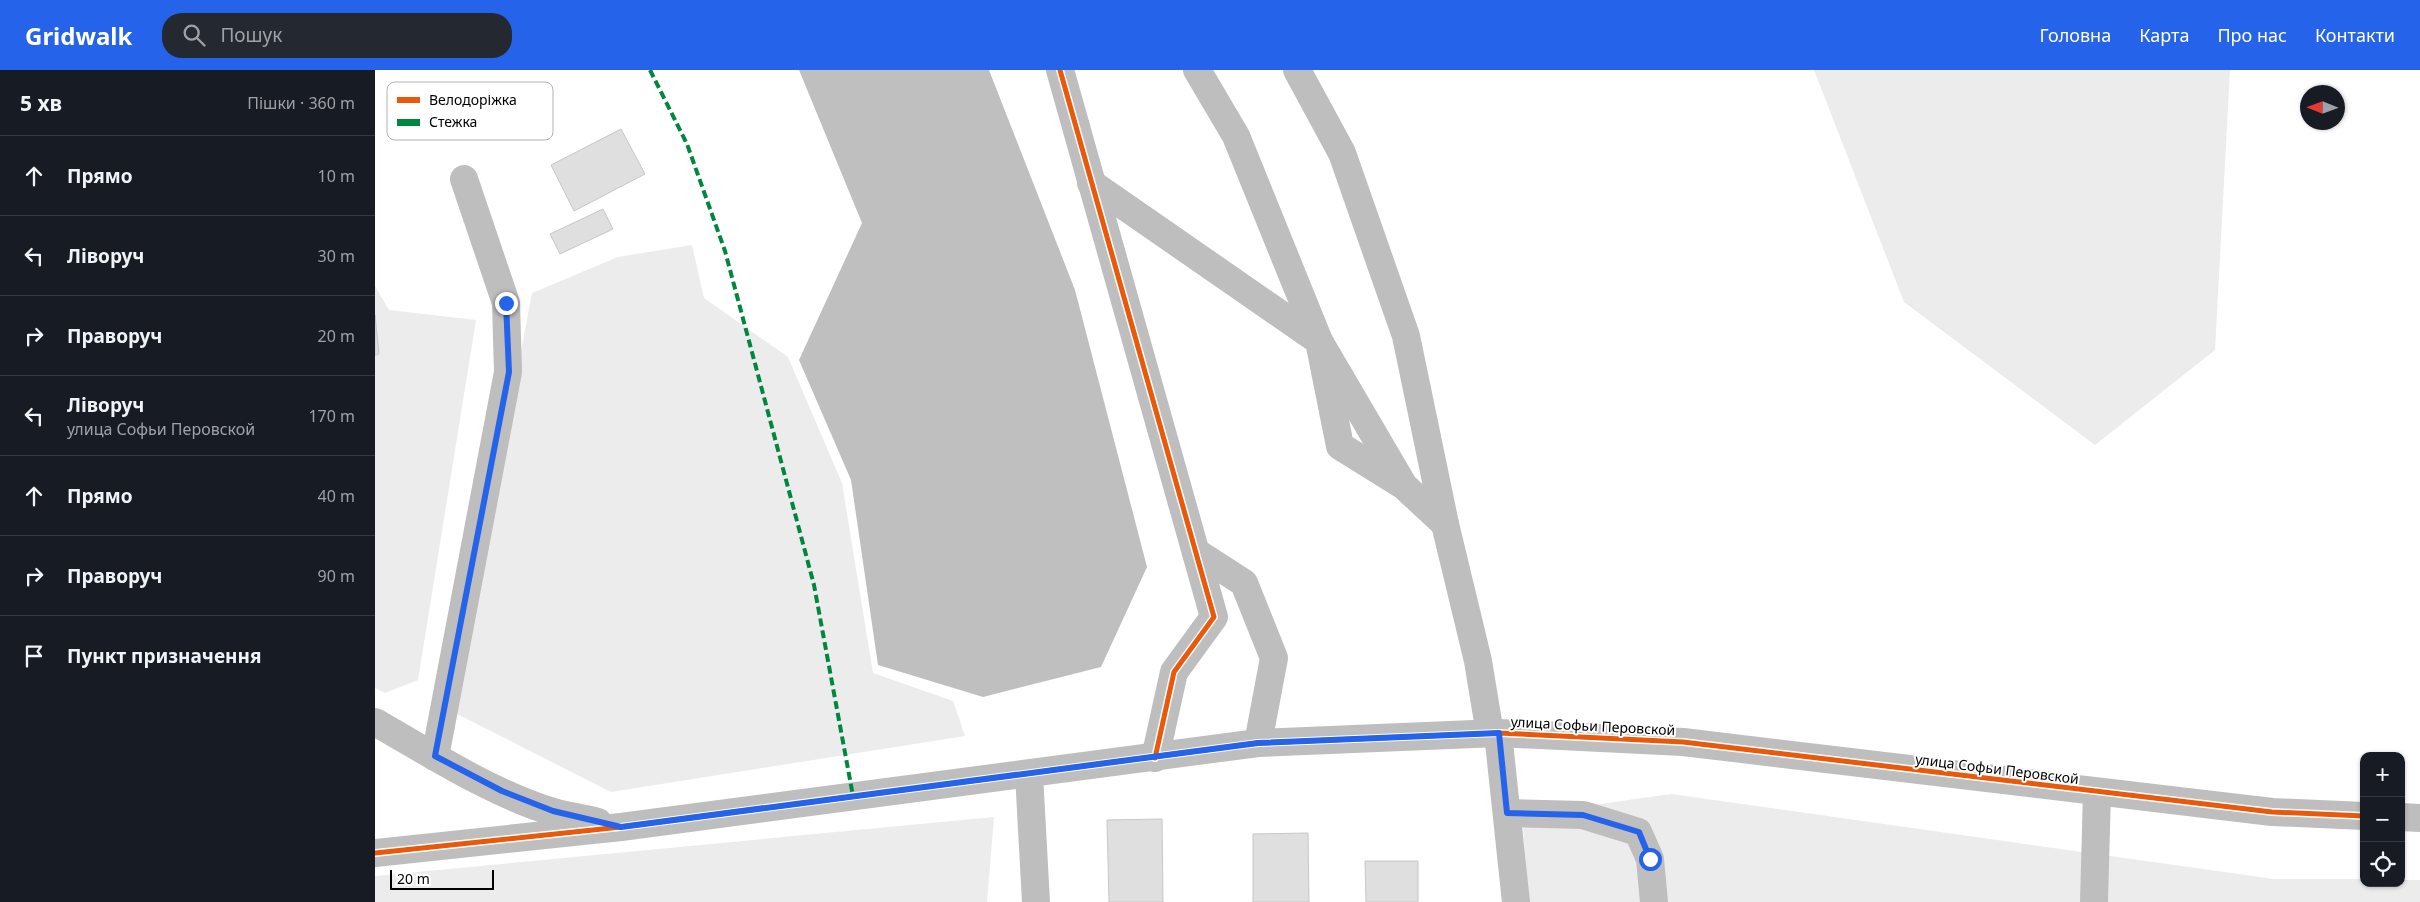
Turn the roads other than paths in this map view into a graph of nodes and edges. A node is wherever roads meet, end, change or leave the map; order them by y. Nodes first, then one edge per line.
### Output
1 (1060, 70) edge
2 (1197, 70) edge
3 (1297, 70) edge
4 (464, 179) dead end
5 (1091, 183) junction
6 (1319, 341) junction
7 (1445, 524) junction
8 (1196, 552) junction
9 (375, 722) edge
10 (1494, 734) junction
11 (1258, 743) junction
12 (435, 756) junction
13 (1155, 758) junction
14 (1029, 774) junction
15 (2097, 792) junction
16 (1507, 813) junction
17 (2360, 816) edge
18 (2405, 817) edge
19 (2420, 818) edge
20 (621, 827) junction
21 (375, 853) edge
22 (1036, 902) edge
23 (1516, 902) edge
24 (1654, 902) edge
25 (2094, 902) edge

1 - 5 street
2 - 6 street
3 - 7 street
4 - 12 street
5 - 6 street
5 - 8 street
6 - 7 street
7 - 10 street
8 - 11 street
8 - 13 street
9 - 12 street
10 - 11 street, улица Софьи Перовской
10 - 15 street, улица Софьи Перовской
10 - 16 street
11 - 13 street, улица Софьи Перовской
12 - 20 street
13 - 14 street, улица Софьи Перовской
14 - 20 street, улица Софьи Перовской
14 - 22 street
15 - 17 street, улица Софьи Перовской
15 - 25 street
16 - 23 street
16 - 24 street
18 - 19 street
20 - 21 street, улица Софьи Перовской

